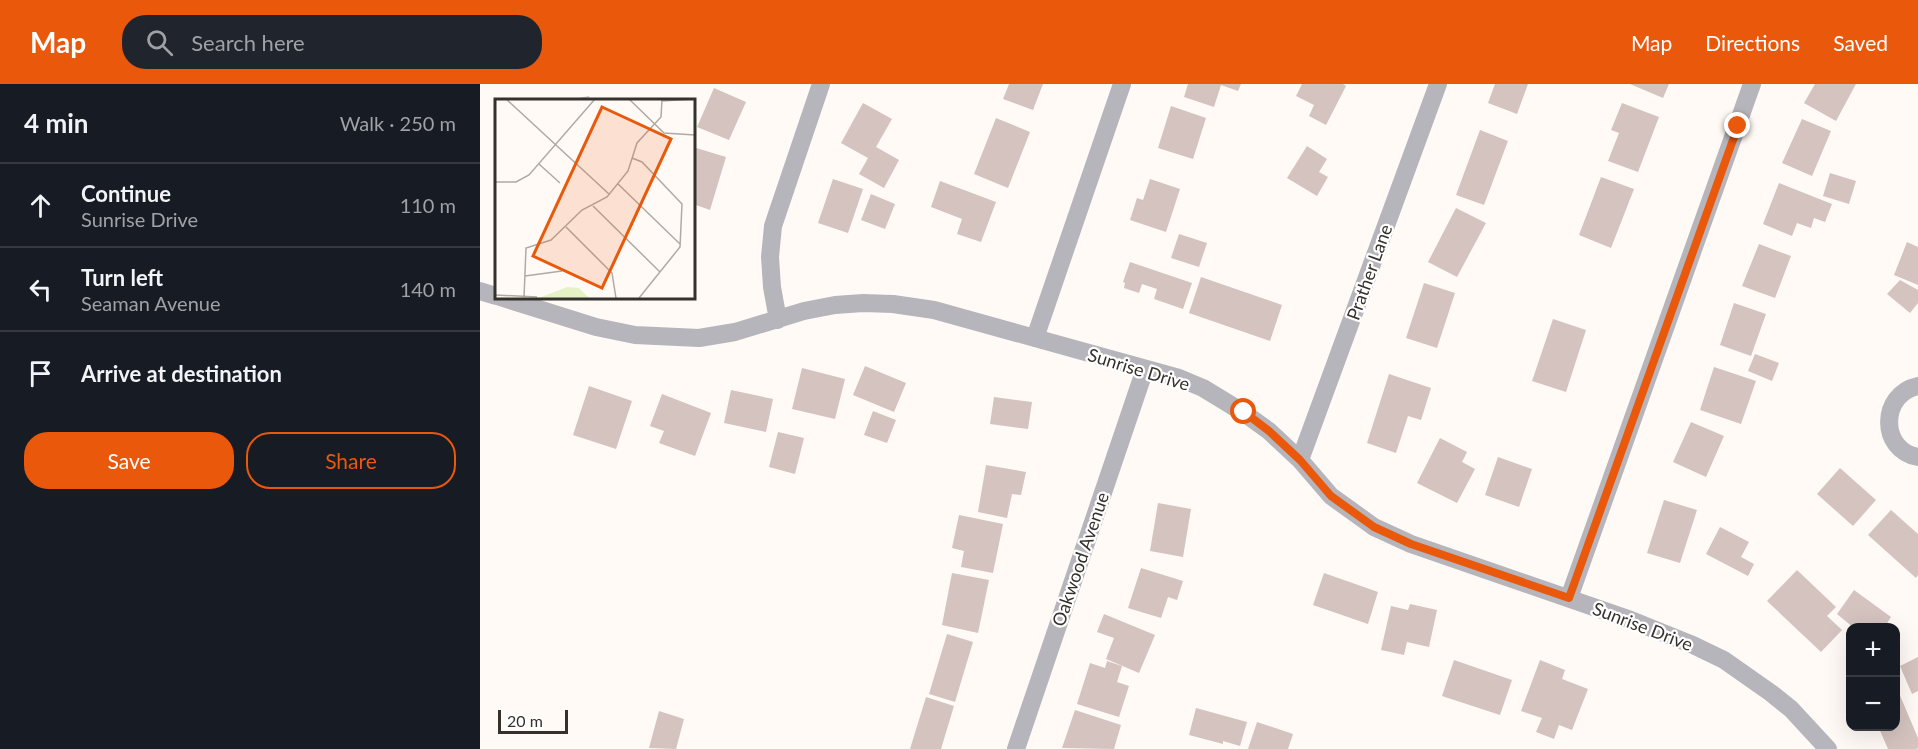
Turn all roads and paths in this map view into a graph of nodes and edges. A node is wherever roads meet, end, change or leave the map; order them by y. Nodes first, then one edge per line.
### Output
1 (821, 84) edge
2 (1122, 84) edge
3 (1438, 84) edge
4 (1752, 84) edge
5 (480, 291) edge
6 (495, 295) edge
7 (504, 298) edge
8 (778, 320) junction
9 (1035, 338) junction
10 (1145, 369) junction
11 (1918, 386) edge
12 (1918, 457) edge
13 (1300, 460) junction
14 (1569, 598) junction
15 (1016, 749) edge
16 (1828, 749) edge

1 - 8 street
2 - 9 street
3 - 13 street, Prather Lane
4 - 14 street
5 - 6 street, Sunrise Drive
7 - 8 street, Sunrise Drive
8 - 9 street, Sunrise Drive
9 - 10 street, Sunrise Drive
10 - 13 street, Sunrise Drive
10 - 15 street, Oakwood Avenue
11 - 12 street
13 - 14 street, Sunrise Drive
14 - 16 street, Sunrise Drive

